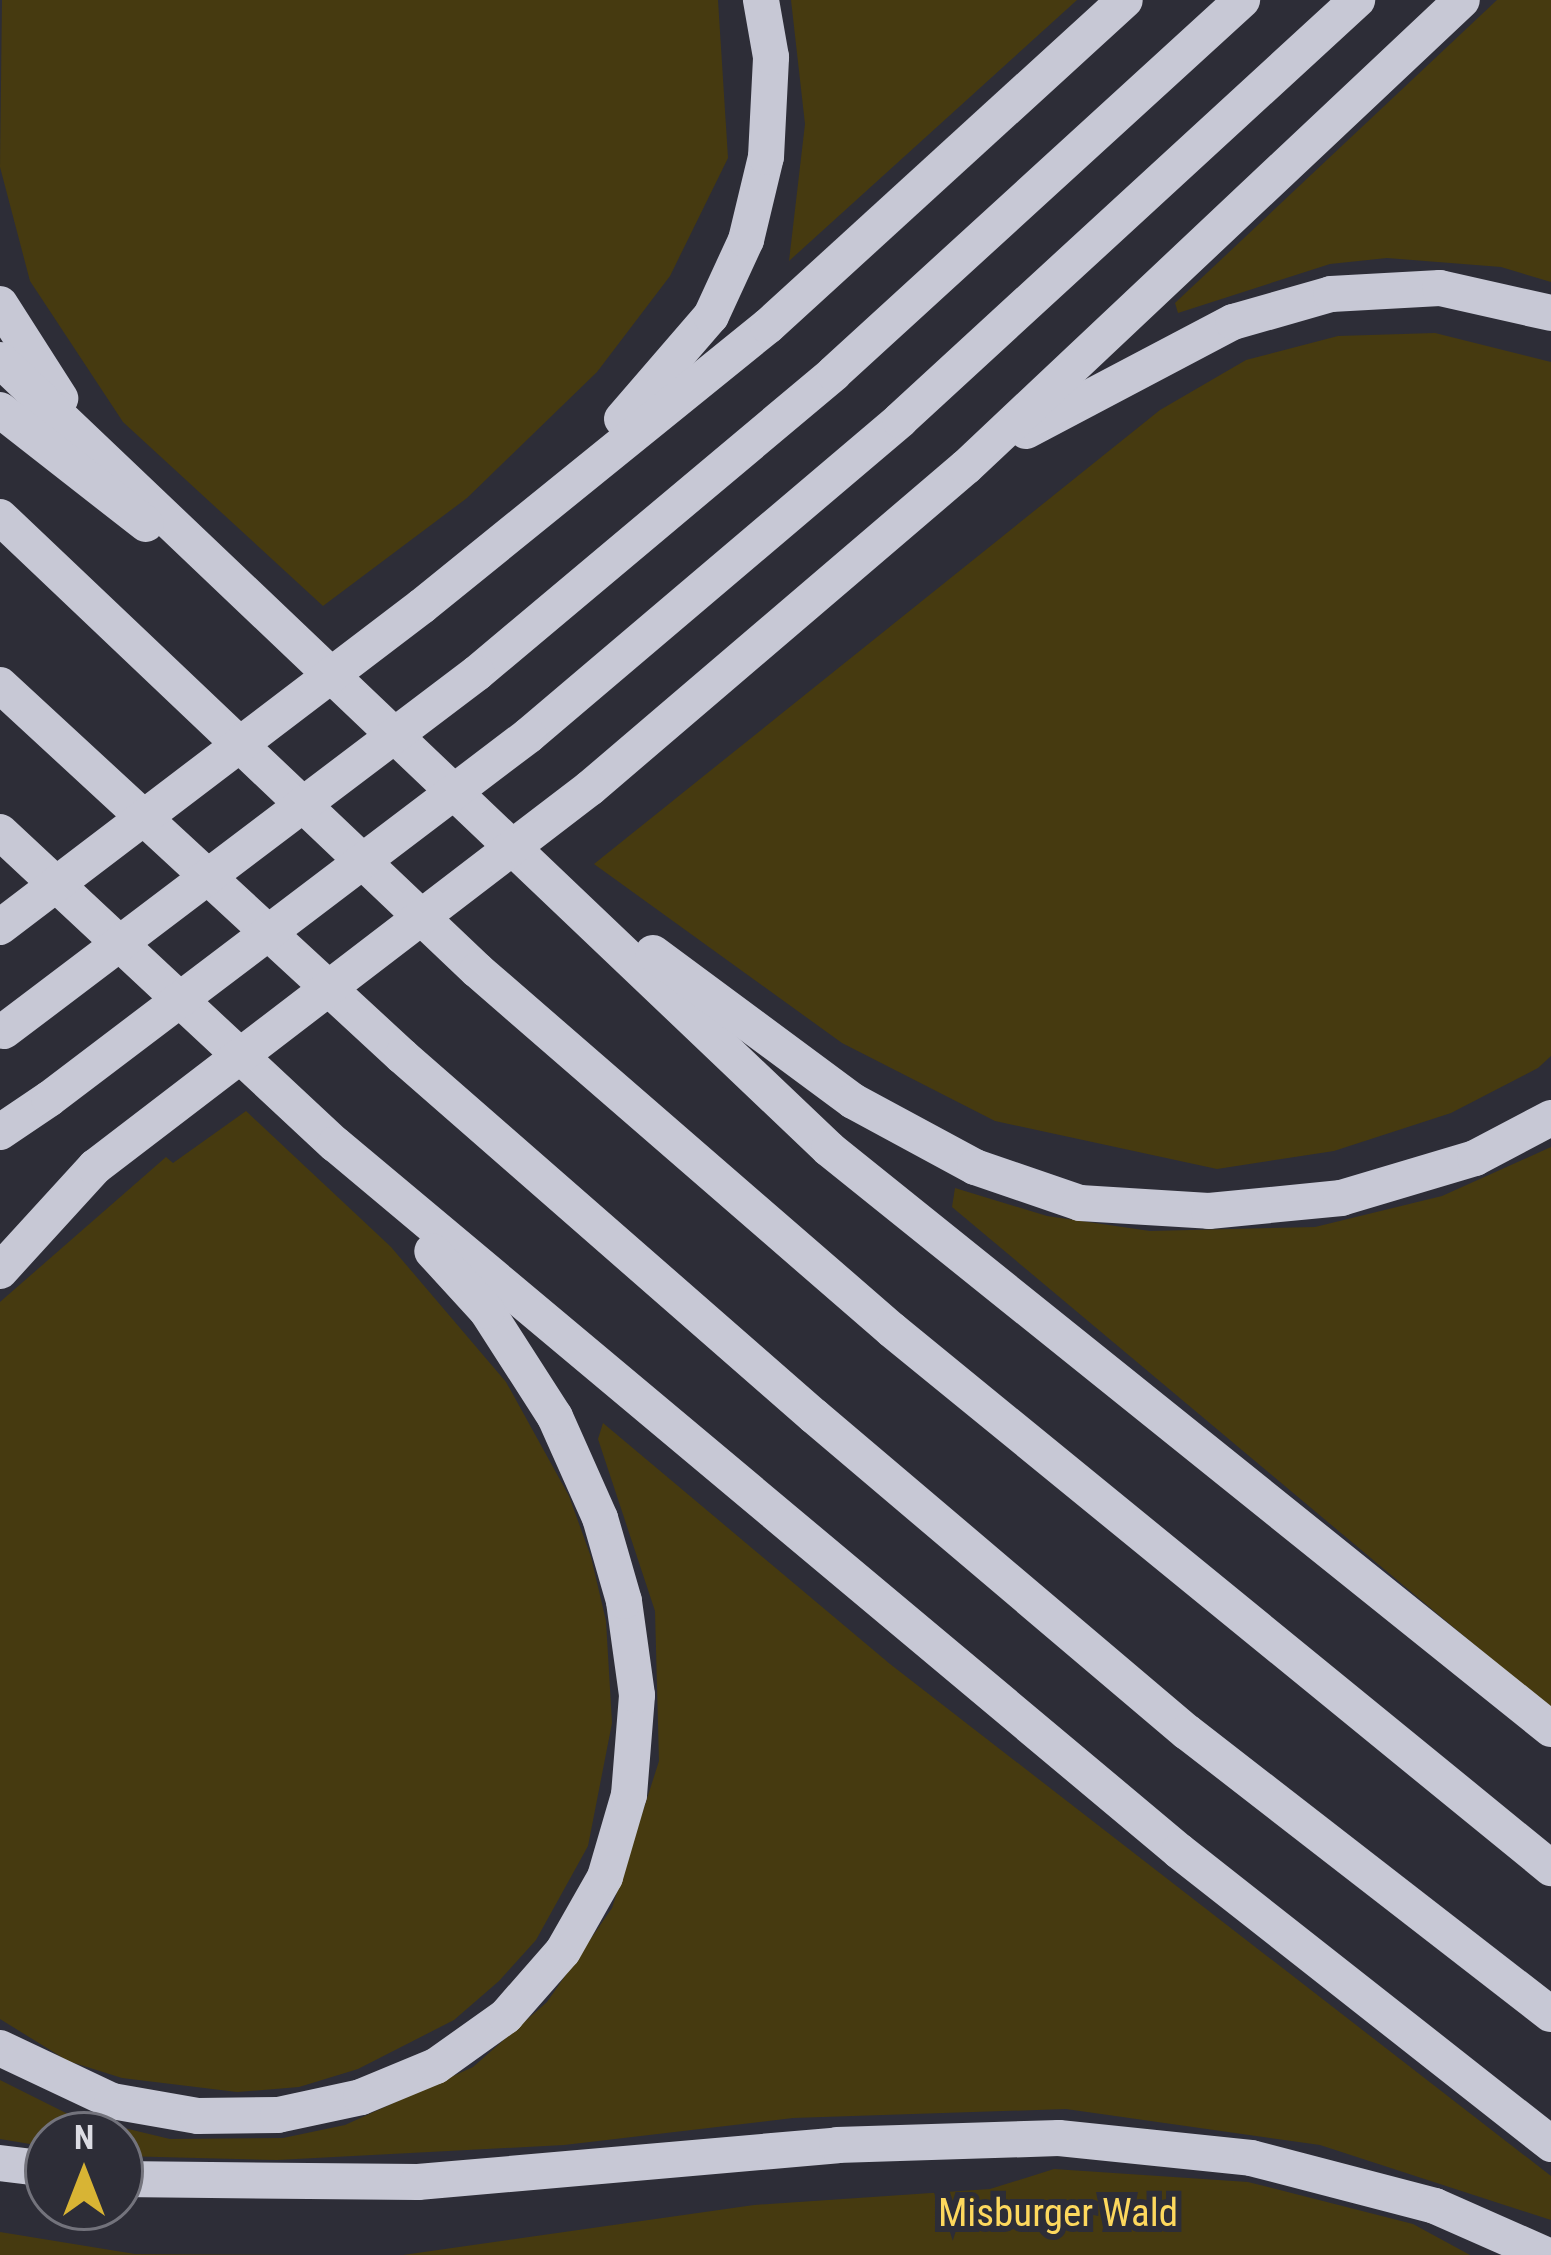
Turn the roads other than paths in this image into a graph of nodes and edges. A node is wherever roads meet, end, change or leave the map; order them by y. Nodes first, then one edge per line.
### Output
1 (761, 0) edge
2 (1125, 0) edge
3 (1242, 0) edge
4 (1357, 0) edge
5 (1462, 0) edge
6 (0, 304) edge
7 (1551, 313) edge
8 (0, 360) edge
9 (0, 410) edge
10 (84, 437) junction
11 (966, 467) junction
12 (0, 517) edge
13 (500, 540) junction
14 (310, 652) junction
15 (0, 685) edge
16 (0, 832) edge
17 (557, 885) junction
18 (0, 927) edge
19 (2, 1033) edge
20 (1551, 1118) edge
21 (0, 1132) edge
22 (335, 1144) junction
23 (95, 1167) junction
24 (0, 1232) edge
25 (0, 1271) edge
26 (1551, 1730) edge
27 (1551, 1868) edge
28 (1551, 2014) edge
29 (0, 2048) edge
30 (1551, 2144) edge
31 (144, 2179) edge
32 (1546, 2255) edge

1 - 13 highway
2 - 13 highway
3 - 19 highway, bridge
4 - 21 highway, bridge
5 - 11 highway
6 - 10 highway
7 - 11 highway
8 - 10 highway
9 - 14 highway
10 - 14 highway
11 - 23 highway, bridge
12 - 27 highway
13 - 18 highway, bridge
14 - 17 highway
15 - 28 highway
16 - 22 highway
17 - 20 highway
17 - 26 highway
22 - 29 highway
22 - 30 highway
23 - 24 highway
23 - 25 highway
31 - 32 highway

